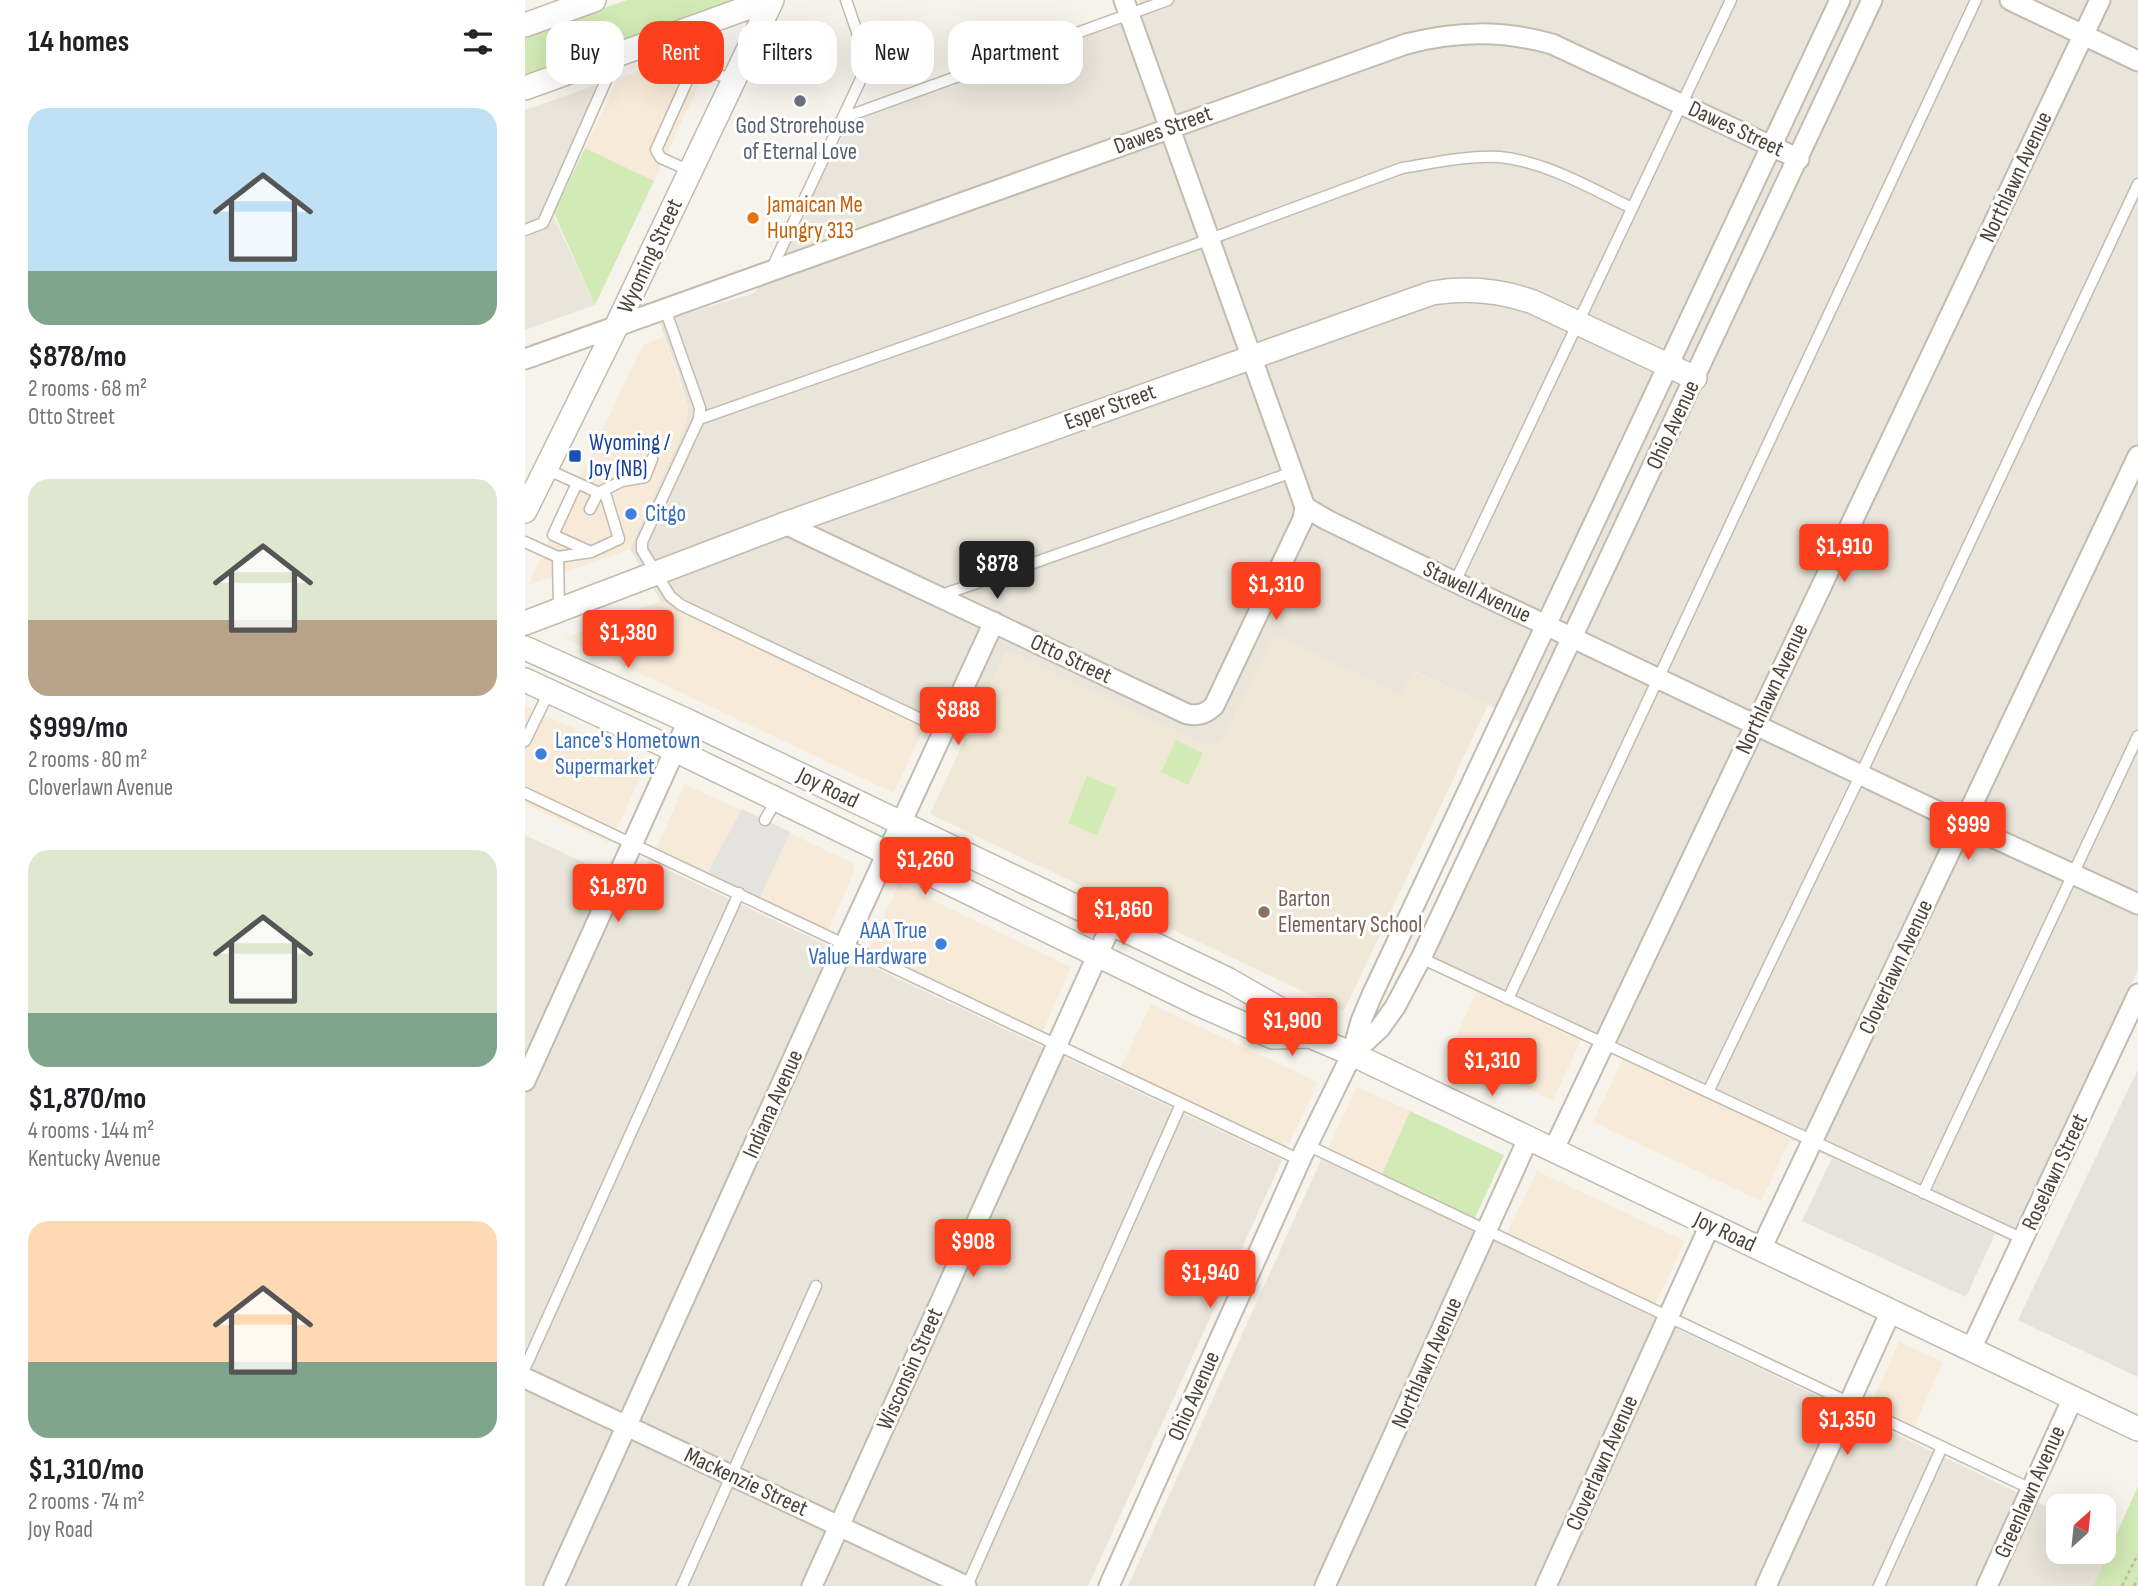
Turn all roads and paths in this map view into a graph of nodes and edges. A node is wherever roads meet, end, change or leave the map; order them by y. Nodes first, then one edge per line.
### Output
1 (594, 0) edge
2 (770, 0) edge
3 (846, 0) edge
4 (1168, 0) edge
5 (1731, 0) edge
6 (1840, 0) edge
7 (1872, 0) edge
8 (1976, 0) edge
9 (2010, 0) edge
10 (2100, 0) edge
11 (1126, 7) edge
12 (710, 21) edge
13 (525, 25) edge
14 (2084, 35) junction
15 (2138, 61) edge
16 (724, 76) edge
17 (734, 79) junction
18 (546, 80) edge
19 (605, 84) edge
20 (686, 84) edge
21 (525, 88) edge
22 (1681, 103) junction
23 (843, 118) junction
24 (1170, 128) junction
25 (1772, 146) junction
26 (1799, 159) junction
27 (690, 171) junction
28 (2138, 184) edge
29 (1632, 208) junction
30 (525, 230) edge
31 (1209, 239) junction
32 (771, 271) junction
33 (665, 309) junction
34 (1578, 323) junction
35 (616, 327) junction
36 (1252, 356) junction
37 (525, 359) edge
38 (1668, 366) junction
39 (1695, 378) junction
40 (699, 419) junction
41 (2138, 456) edge
42 (652, 458) dead end
43 (546, 470) junction
44 (1293, 472) junction
45 (577, 484) junction
46 (598, 493) junction
47 (1305, 507) junction
48 (590, 509) dead end
49 (525, 511) edge
50 (785, 524) junction
51 (525, 542) edge
52 (591, 552) junction
53 (558, 558) junction
54 (656, 573) junction
55 (1455, 582) junction
56 (939, 597) junction
57 (559, 610) junction
58 (994, 622) junction
59 (525, 623) edge
60 (1546, 625) junction
61 (1573, 638) junction
62 (525, 648) edge
63 (550, 658) junction
64 (1659, 678) junction
65 (537, 686) edge
66 (688, 721) junction
67 (1755, 723) junction
68 (944, 730) junction
69 (2138, 736) edge
70 (525, 741) edge
71 (675, 750) junction
72 (1861, 774) junction
73 (525, 793) edge
74 (901, 822) junction
75 (1964, 824) junction
76 (1446, 837) junction
77 (632, 843) junction
78 (1474, 850) junction
79 (886, 854) junction
80 (2073, 874) junction
81 (734, 889) junction
82 (2138, 904) edge
83 (1112, 923) junction
84 (845, 944) junction
85 (1098, 955) junction
86 (1422, 958) junction
87 (2138, 994) edge
88 (1508, 999) junction
89 (1310, 1037) junction
90 (1606, 1044) junction
91 (1057, 1045) junction
92 (1352, 1054) junction
93 (525, 1081) edge
94 (1708, 1092) junction
95 (1181, 1104) junction
96 (1528, 1139) junction
97 (1813, 1141) junction
98 (1553, 1151) junction
99 (1303, 1153) junction
100 (1923, 1193) junction
101 (1710, 1225) junction
102 (1487, 1231) junction
103 (2023, 1239) junction
104 (1761, 1249) junction
105 (816, 1286) dead end
106 (1891, 1311) junction
107 (1667, 1318) junction
108 (1971, 1349) junction
109 (525, 1368) edge
110 (525, 1378) edge
111 (2073, 1398) junction
112 (1849, 1403) junction
113 (627, 1427) junction
114 (2138, 1429) edge
115 (1942, 1447) junction
116 (732, 1476) junction
117 (2031, 1489) junction
118 (840, 1526) junction
119 (2138, 1554) edge
120 (935, 1579) edge
121 (2138, 1579) edge
122 (554, 1586) edge
123 (683, 1586) edge
124 (812, 1586) edge
125 (967, 1586) edge
126 (1109, 1586) edge
127 (1325, 1586) edge
128 (1546, 1586) edge
129 (1766, 1586) edge
130 (1879, 1586) edge
131 (1987, 1586) edge
132 (2122, 1586) edge
133 (2134, 1586) edge

1 - 13 street
2 - 12 street
2 - 17 street, Wyoming Street
3 - 23 lane
4 - 11 lane
5 - 22 lane
6 - 25 street, Ohio Avenue
7 - 26 street, Ohio Avenue
8 - 64 lane
9 - 14 street
10 - 14 street, Northlawn Avenue
11 - 23 lane
11 - 24 street
14 - 15 street
14 - 67 street, Northlawn Avenue
16 - 17 lane
17 - 27 street, Wyoming Street
18 - 21 street
19 - 30 lane
20 - 27 lane
22 - 24 street, Dawes Street
22 - 25 street, Dawes Street
22 - 29 lane
23 - 32 lane
24 - 31 street
24 - 32 street, Dawes Street
25 - 26 street, Dawes Street
25 - 38 street, Ohio Avenue
26 - 39 street, Ohio Avenue
27 - 35 street, Wyoming Street
28 - 72 lane
29 - 31 lane
29 - 34 lane
31 - 36 street
31 - 40 lane
32 - 33 street, Dawes Street
33 - 35 street, Dawes Street
33 - 40 lane
34 - 36 street, Esper Street
34 - 38 street, Esper Street
34 - 55 lane
35 - 37 street, Dawes Street
35 - 43 street, Wyoming Street
36 - 44 street
36 - 50 street, Esper Street
38 - 39 street, Esper Street
38 - 60 street, Ohio Avenue
39 - 61 street, Ohio Avenue
40 - 54 lane
41 - 75 street, Cloverlawn Avenue
42 - 46 lane
43 - 45 lane
43 - 49 street, Wyoming Street
44 - 47 street
44 - 56 lane
45 - 46 lane
45 - 52 lane
46 - 48 lane
46 - 52 lane
47 - 55 street, Stawell Avenue
47 - 58 street, Otto Street
50 - 54 street, Esper Street
50 - 56 street, Otto Street
51 - 53 lane
52 - 53 lane
53 - 57 lane
54 - 57 street, Esper Street
54 - 68 lane
55 - 60 street, Stawell Avenue
56 - 58 street, Otto Street
57 - 59 street, Esper Street
58 - 68 street, Indiana Avenue
60 - 61 street, Stawell Avenue
60 - 76 street, Ohio Avenue
61 - 64 street, Stawell Avenue
61 - 78 street, Ohio Avenue
62 - 63 street, Joy Road
63 - 65 street
63 - 66 street, Joy Road
64 - 67 street, Stawell Avenue
64 - 88 lane
65 - 70 lane
65 - 71 street, Joy Road
66 - 71 street
66 - 74 street, Joy Road
67 - 72 street, Stawell Avenue
67 - 90 street, Northlawn Avenue
68 - 74 street, Indiana Avenue
69 - 80 lane
71 - 77 street
71 - 79 street, Joy Road
72 - 75 street, Stawell Avenue
72 - 94 lane
73 - 77 lane
74 - 79 street, Indiana Avenue
74 - 83 street, Joy Road
75 - 80 street, Stawell Avenue
75 - 97 street, Cloverlawn Avenue
76 - 78 street
76 - 92 street, Ohio Avenue
77 - 81 lane
77 - 93 street
78 - 86 street, Ohio Avenue
79 - 84 street, Indiana Avenue
79 - 85 street, Joy Road
80 - 82 street, Stawell Avenue
80 - 100 lane
81 - 84 lane
81 - 109 lane
83 - 85 street, Wisconsin Street
83 - 89 street, Joy Road
84 - 91 lane
84 - 113 street, Indiana Avenue
85 - 89 street, Joy Road
85 - 91 street, Wisconsin Street
86 - 88 lane
86 - 92 street, Ohio Avenue
87 - 103 street, Roselawn Street
88 - 90 lane
89 - 92 street, Joy Road
90 - 94 lane
90 - 98 street, Northlawn Avenue
91 - 95 lane
91 - 118 street, Wisconsin Street
92 - 96 street, Joy Road
92 - 99 street, Ohio Avenue
94 - 97 lane
95 - 99 lane
95 - 125 lane
96 - 98 street, Joy Road
96 - 102 street, Northlawn Avenue
97 - 100 lane
97 - 104 street, Cloverlawn Avenue
98 - 101 street, Joy Road
99 - 102 lane
99 - 126 street, Ohio Avenue
100 - 103 lane
101 - 104 street, Joy Road
101 - 107 street, Cloverlawn Avenue
102 - 107 lane
102 - 127 street, Northlawn Avenue
103 - 108 street, Roselawn Street
104 - 106 street, Joy Road
105 - 116 lane
106 - 108 street, Joy Road
106 - 112 street
107 - 112 lane
107 - 128 street, Cloverlawn Avenue
108 - 111 street, Joy Road
110 - 113 street, Mackenzie Street
111 - 114 street, Joy Road
111 - 117 street, Greenlawn Avenue
112 - 115 lane
112 - 129 street
113 - 116 street, Mackenzie Street
113 - 122 street, Indiana Avenue
115 - 117 lane
115 - 130 lane
116 - 118 street, Mackenzie Street
116 - 123 lane
117 - 131 street, Greenlawn Avenue
118 - 120 street, Mackenzie Street
118 - 124 street, Wisconsin Street
119 - 132 path
120 - 125 street, Mackenzie Street
121 - 133 path

